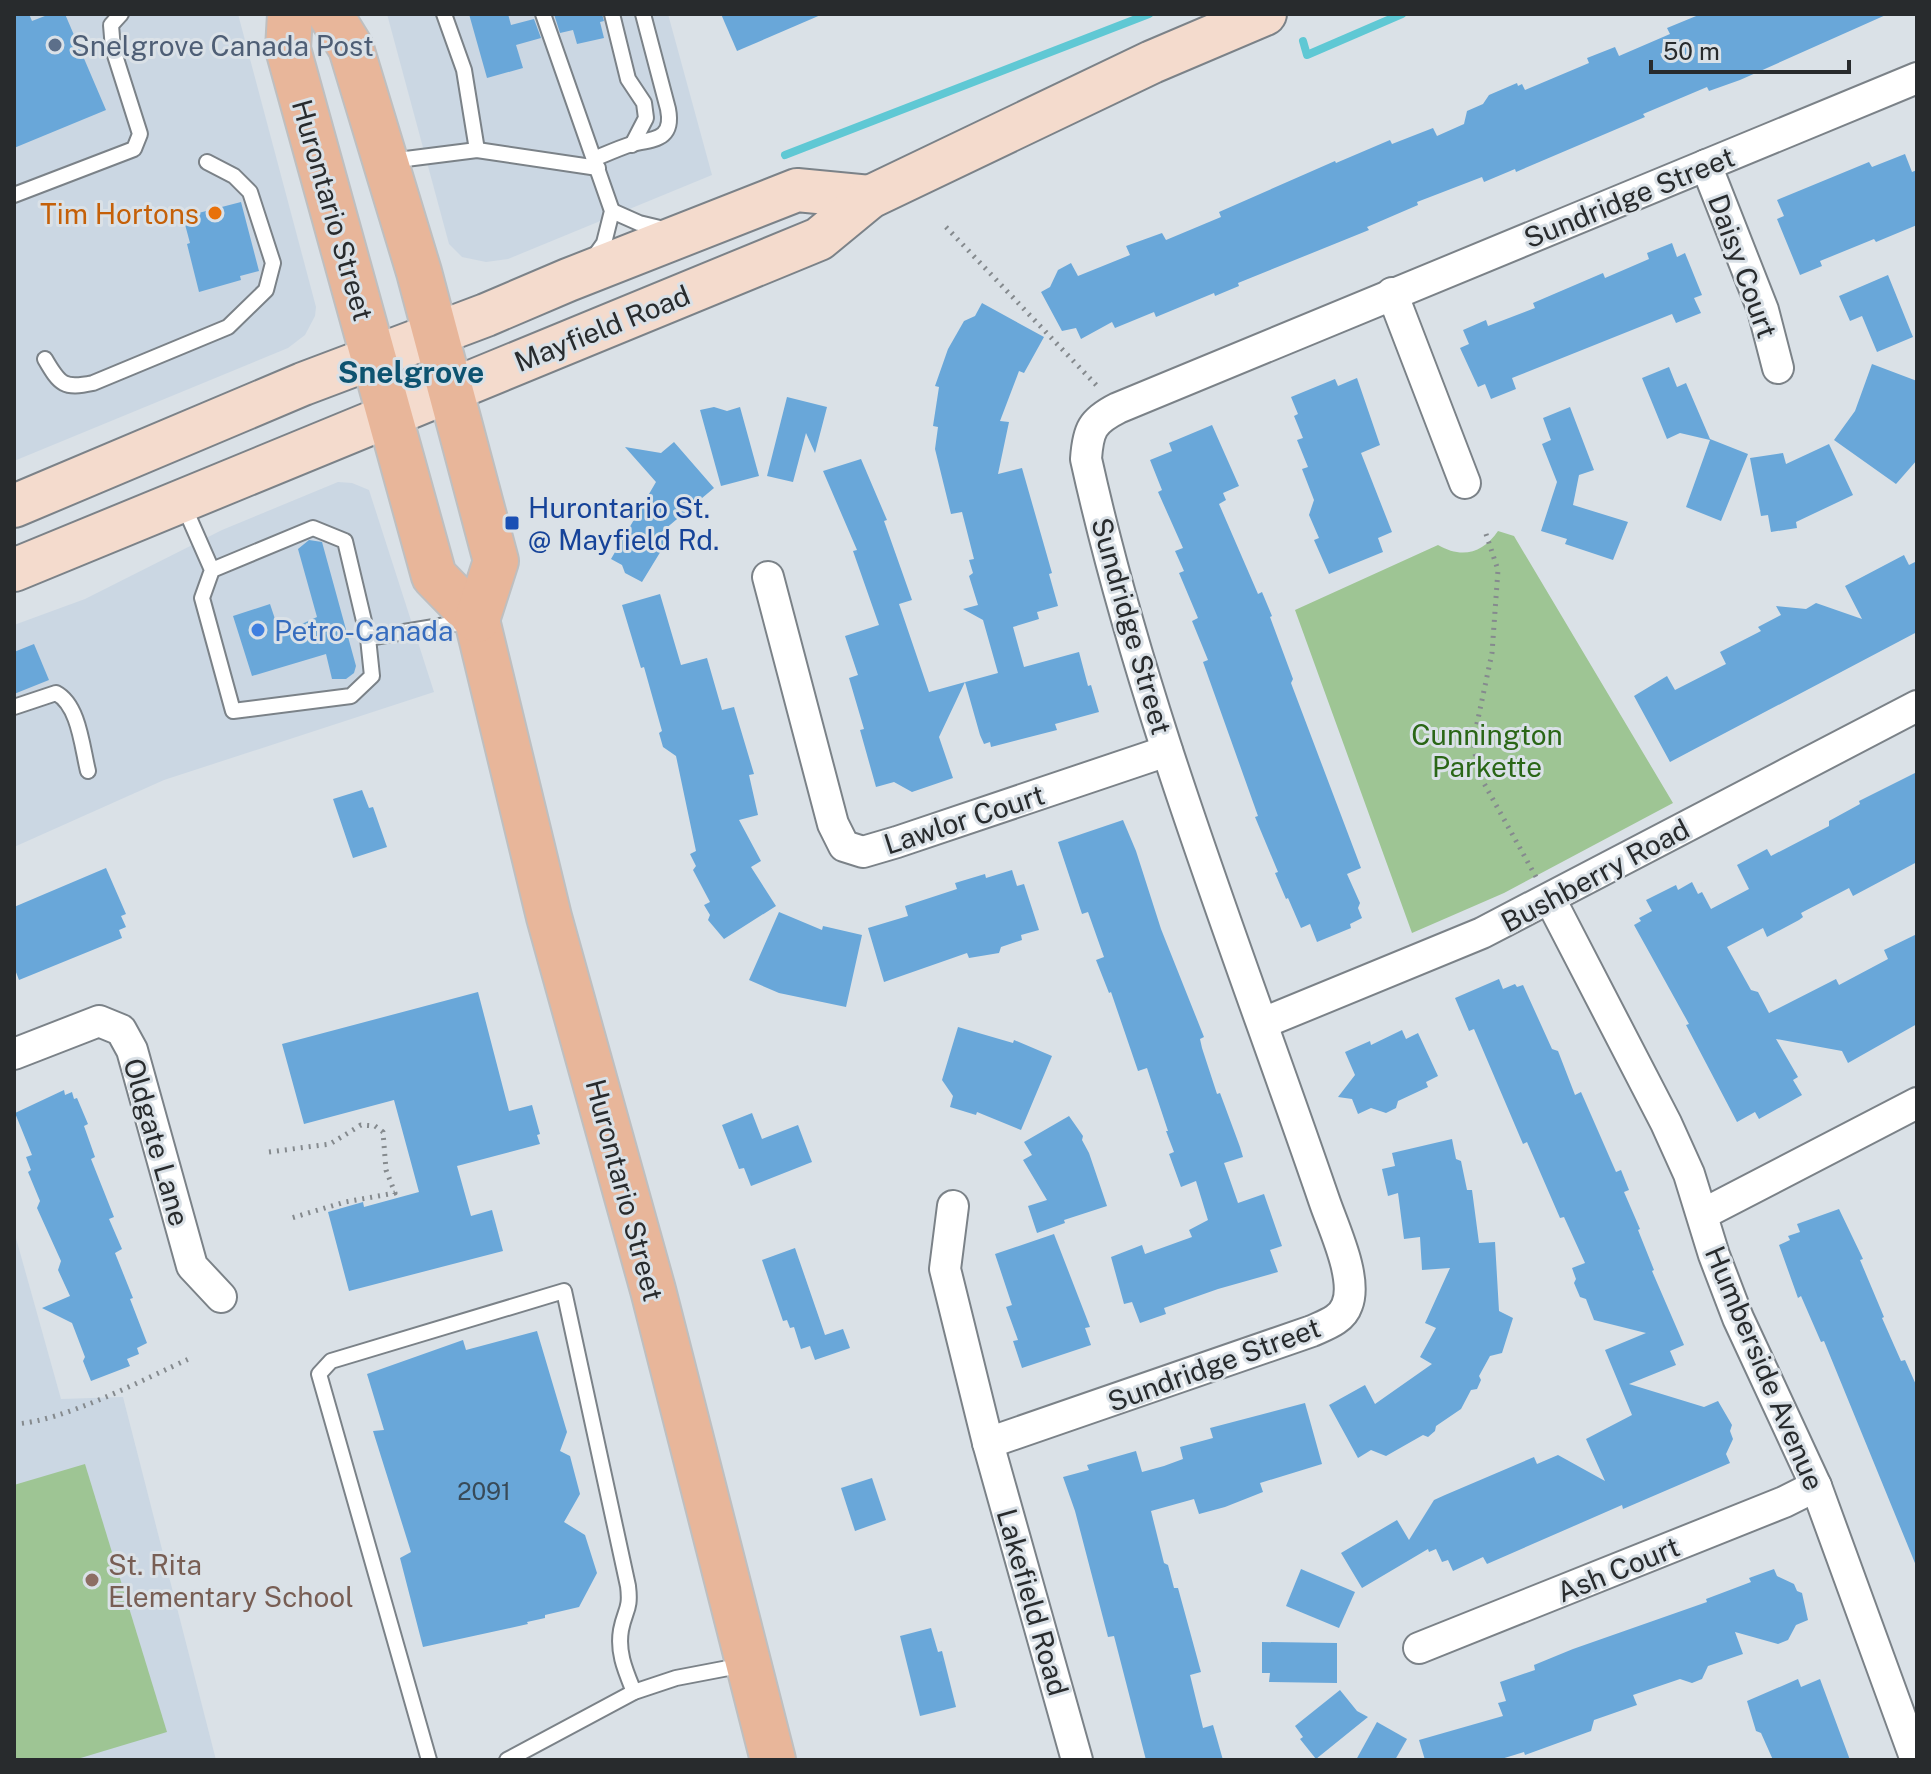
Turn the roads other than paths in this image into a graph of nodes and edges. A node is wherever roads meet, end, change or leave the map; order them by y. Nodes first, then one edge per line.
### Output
1 (121, 14) edge
2 (290, 14) edge
3 (330, 14) edge
4 (444, 14) edge
5 (543, 14) edge
6 (612, 14) edge
7 (643, 14) edge
8 (1265, 14) edge
9 (1917, 78) edge
10 (632, 145) junction
11 (477, 150) junction
12 (207, 162) dead end
13 (386, 162) junction
14 (596, 163) junction
15 (1706, 165) junction
16 (14, 195) edge
17 (870, 197) junction
18 (612, 211) junction
19 (696, 230) junction
20 (568, 280) junction
21 (1392, 293) junction
22 (435, 334) junction
23 (374, 357) junction
24 (45, 359) dead end
25 (1778, 368) dead end
26 (450, 391) junction
27 (390, 415) junction
28 (1465, 483) dead end
29 (182, 502) junction
30 (14, 506) edge
31 (14, 570) edge
32 (212, 570) junction
33 (768, 577) dead end
34 (477, 620) junction
35 (368, 638) junction
36 (1917, 706) edge
37 (14, 707) edge
38 (1167, 751) junction
39 (88, 771) dead end
40 (1543, 888) junction
41 (1263, 1023) junction
42 (14, 1054) edge
43 (1917, 1103) edge
44 (953, 1206) dead end
45 (1703, 1214) junction
46 (221, 1297) dead end
47 (988, 1443) junction
48 (1816, 1486) junction
49 (1419, 1648) dead end
50 (748, 1664) junction
51 (634, 1692) junction
52 (429, 1760) edge
53 (507, 1760) edge
54 (773, 1760) edge
55 (1077, 1760) edge
56 (1916, 1760) edge

1 - 16 lane
2 - 23 main road, Hurontario Street
3 - 13 main road
4 - 11 lane
5 - 14 lane
6 - 10 lane
7 - 10 lane
8 - 17 main road, Mayfield Road
9 - 15 street, Sundridge Street
10 - 14 lane
11 - 13 lane
11 - 14 lane
12 - 24 lane
13 - 22 main road
14 - 18 lane
15 - 21 street, Sundridge Street
15 - 25 street, Daisy Court
17 - 19 main road, Mayfield Road
17 - 26 main road, Mayfield Road
18 - 19 lane
18 - 20 lane
19 - 20 main road, Mayfield Road
20 - 22 main road, Mayfield Road
21 - 28 street
21 - 38 street, Sundridge Street
22 - 23 main road, Mayfield Road
22 - 26 main road
23 - 27 main road, Hurontario Street
23 - 30 main road, Mayfield Road
26 - 27 main road, Mayfield Road
26 - 34 main road
27 - 29 main road, Mayfield Road
27 - 34 main road, Hurontario Street
29 - 31 main road, Mayfield Road
29 - 32 lane
32 - 35 lane
32 - 35 lane
33 - 38 street, Lawlor Court
34 - 35 lane
34 - 50 main road, Hurontario Street
36 - 40 street, Bushberry Road
37 - 39 lane
38 - 41 street, Sundridge Street
40 - 41 street, Bushberry Road
40 - 45 street, Humberside Avenue
41 - 47 street, Sundridge Street
42 - 46 street, Oldgate Lane
43 - 45 street
44 - 47 street, Lakefield Road
45 - 48 street, Humberside Avenue
47 - 55 street, Lakefield Road
48 - 49 street, Ash Court
48 - 56 street, Humberside Avenue
50 - 51 lane
50 - 54 main road, Hurontario Street
51 - 52 lane
51 - 53 lane

